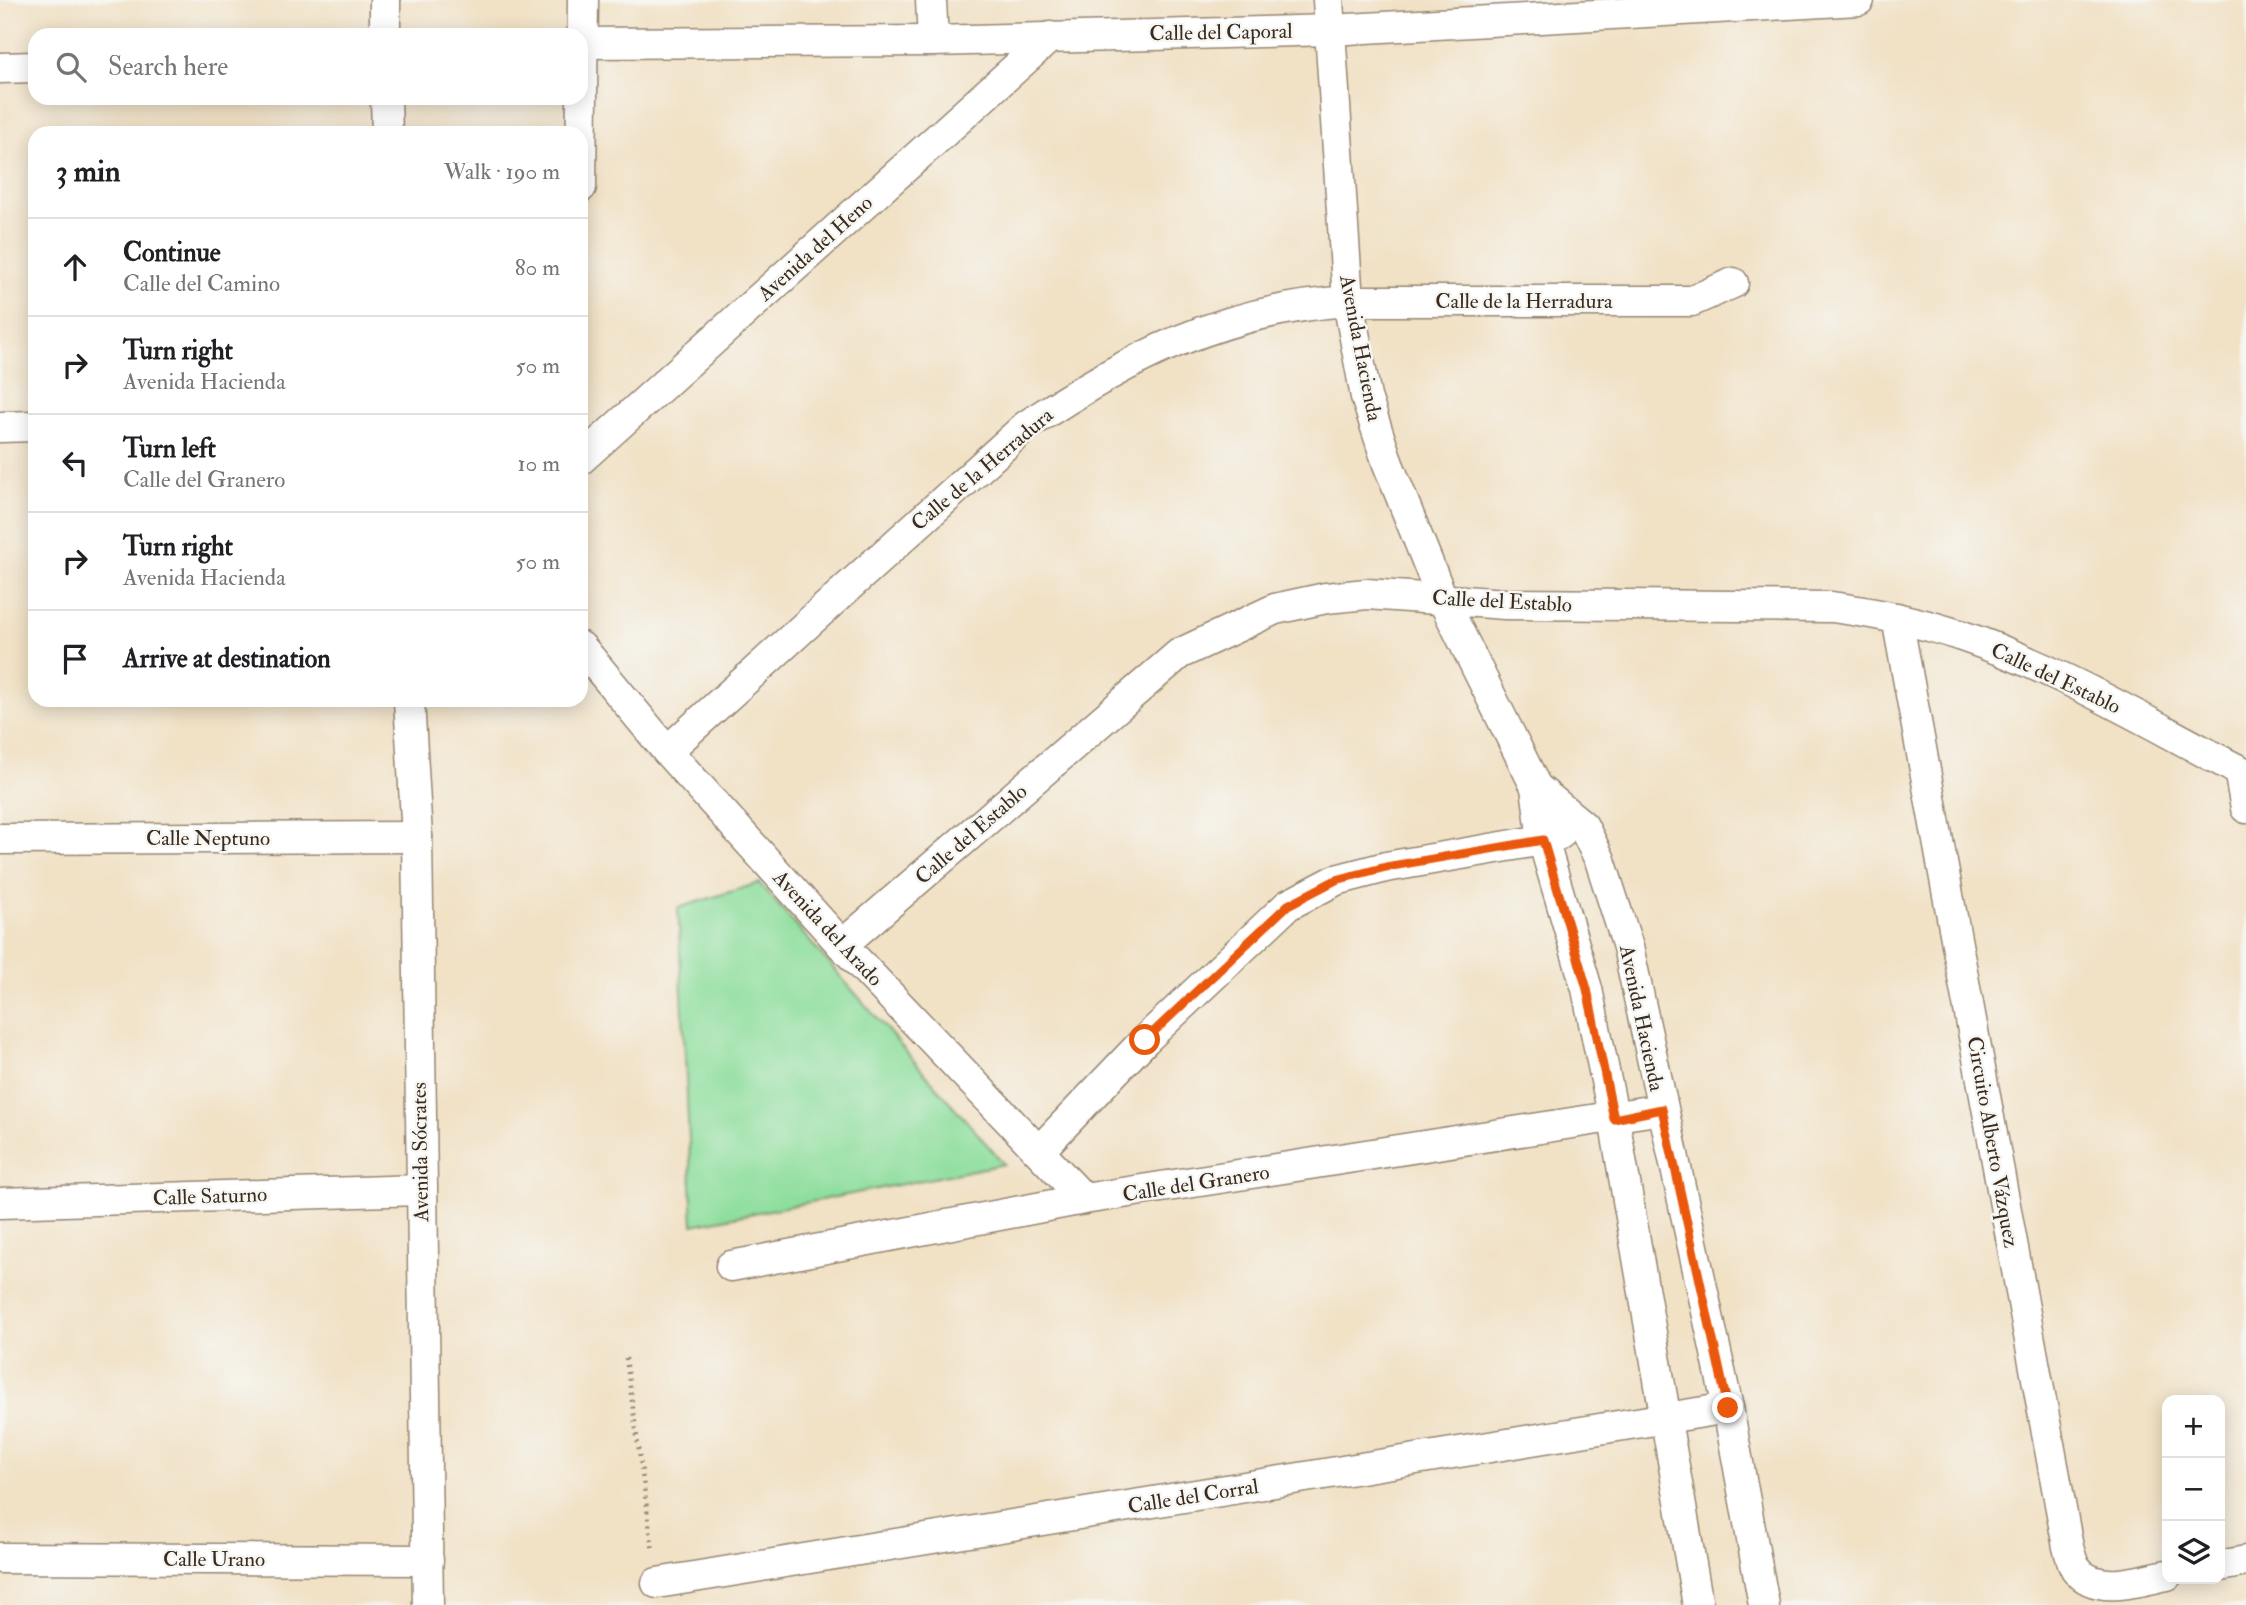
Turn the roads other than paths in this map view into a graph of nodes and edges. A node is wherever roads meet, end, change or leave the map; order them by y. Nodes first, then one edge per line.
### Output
1 (385, 0) edge
2 (583, 0) edge
3 (931, 0) edge
4 (1328, 0) edge
5 (1859, 0) edge
6 (385, 28) edge
7 (582, 28) edge
8 (1330, 30) junction
9 (1050, 37) junction
10 (933, 41) junction
11 (588, 43) edge
12 (28, 67) edge
13 (0, 68) edge
14 (386, 105) edge
15 (582, 105) edge
16 (387, 126) edge
17 (581, 126) edge
18 (1733, 283) dead end
19 (1348, 301) junction
20 (28, 426) edge
21 (0, 427) edge
22 (588, 453) edge
23 (1442, 598) junction
24 (1897, 618) junction
25 (588, 655) edge
26 (409, 707) edge
27 (667, 751) junction
28 (2243, 772) edge
29 (1536, 788) junction
30 (2246, 808) edge
31 (1583, 826) junction
32 (417, 837) junction
33 (0, 839) edge
34 (1543, 840) junction
35 (842, 945) junction
36 (1662, 1109) junction
37 (1614, 1119) junction
38 (1039, 1151) junction
39 (420, 1190) junction
40 (1084, 1199) junction
41 (0, 1203) edge
42 (731, 1266) dead end
43 (1728, 1408) junction
44 (1666, 1418) junction
45 (0, 1558) edge
46 (428, 1560) junction
47 (2246, 1561) edge
48 (2225, 1565) edge
49 (2162, 1576) edge
50 (657, 1583) road end
51 (428, 1605) edge
52 (1698, 1605) edge
53 (1764, 1605) edge

1 - 6 street
2 - 7 street
3 - 10 street
4 - 8 street, Avenida Hacienda
5 - 8 street, Calle del Caporal
8 - 9 street, Calle del Caporal
8 - 19 street, Avenida Hacienda
9 - 10 street, Calle del Caporal
9 - 22 street, Avenida del Heno
10 - 11 street, Calle del Caporal
12 - 13 street
14 - 16 street
15 - 17 street
18 - 19 street, Calle de la Herradura
19 - 23 street, Avenida Hacienda
19 - 27 street, Calle de la Herradura
20 - 21 street
23 - 24 street, Calle del Establo
23 - 29 street, Avenida Hacienda
23 - 35 street, Calle del Establo
24 - 28 street, Calle del Establo
24 - 49 street, Circuito Alberto Vázquez
25 - 27 street, Avenida del Arado
26 - 32 street, Avenida Sócrates
27 - 35 street, Avenida del Arado
28 - 30 street
29 - 31 street, Avenida Hacienda
29 - 34 street, Avenida Hacienda
31 - 34 street
31 - 36 street, Avenida Hacienda
32 - 33 street, Calle Neptuno
32 - 39 street, Avenida Sócrates
34 - 37 street, Avenida Hacienda
34 - 38 street
35 - 38 street, Avenida del Arado
36 - 37 street, Calle del Granero
36 - 43 street, Avenida Hacienda
37 - 40 street, Calle del Granero
37 - 44 street, Avenida Hacienda
38 - 40 street, Avenida del Arado
39 - 41 street, Calle Saturno
39 - 46 street, Avenida Sócrates
40 - 42 street, Calle del Granero
43 - 44 street, Calle del Corral
43 - 53 street, Avenida Hacienda
44 - 50 street, Calle del Corral
44 - 52 street, Avenida Hacienda
45 - 46 street, Calle Urano
46 - 51 street, Avenida Sócrates
47 - 48 street

